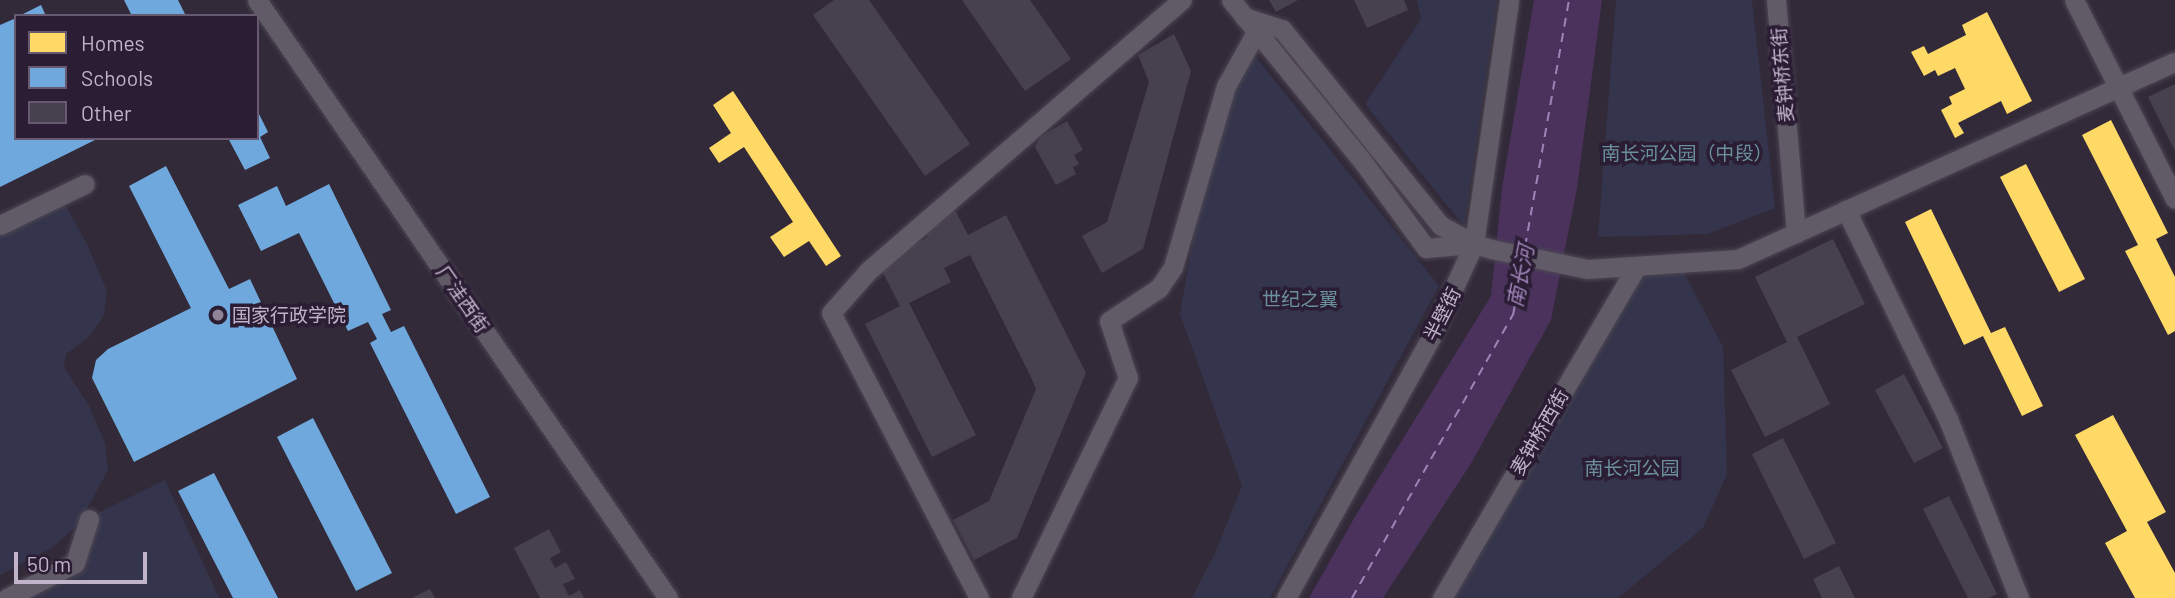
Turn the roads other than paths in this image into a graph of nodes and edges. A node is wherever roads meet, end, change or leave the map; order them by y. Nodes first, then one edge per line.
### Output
1 (257, 0) edge
2 (1182, 0) edge
3 (1231, 0) edge
4 (1509, 0) edge
5 (1776, 0) edge
6 (2074, 0) edge
7 (1250, 24) junction
8 (2175, 62) edge
9 (2121, 89) junction
10 (85, 184) dead end
11 (2175, 199) edge
12 (1846, 210) junction
13 (0, 225) edge
14 (1796, 233) junction
15 (1483, 247) junction
16 (1637, 266) junction
17 (89, 519) dead end
18 (7, 598) edge
19 (668, 598) edge
20 (979, 598) edge
21 (1021, 598) edge
22 (1286, 598) edge
23 (1442, 598) edge
24 (2019, 598) edge

1 - 19 street, 厂洼西街
2 - 20 street
3 - 7 street
4 - 15 street, 半壁街
5 - 14 street, 麦钟桥东街
6 - 9 street
7 - 15 street
7 - 21 street
8 - 9 street
9 - 11 street
9 - 12 street
10 - 13 street
12 - 14 street
12 - 24 street
14 - 16 street
15 - 16 street
15 - 22 street, 半壁街
16 - 23 street, 麦钟桥西街
17 - 18 street

